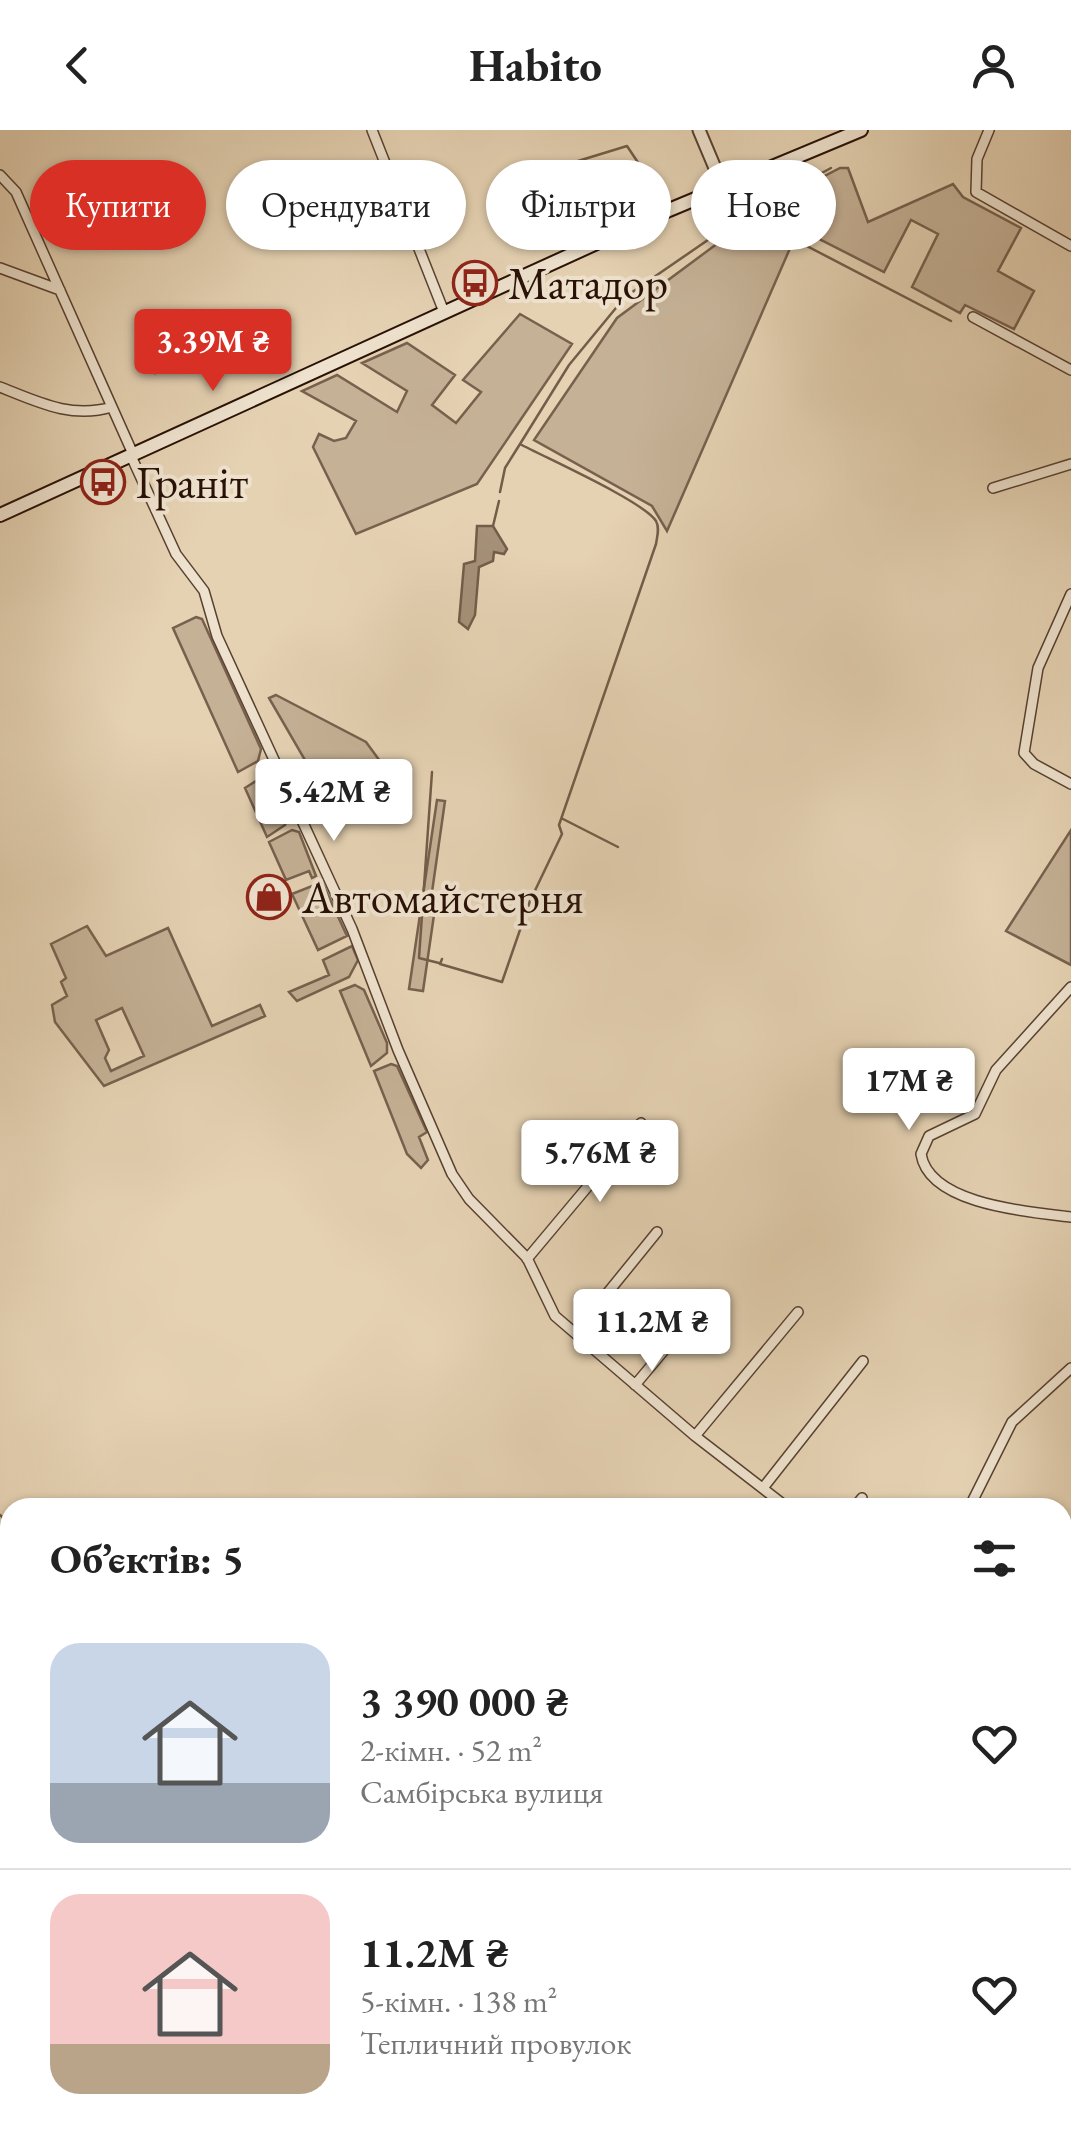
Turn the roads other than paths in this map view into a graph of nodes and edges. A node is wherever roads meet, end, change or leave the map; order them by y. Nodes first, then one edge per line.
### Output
1 (372, 130) edge
2 (699, 130) edge
3 (860, 130) edge
4 (989, 130) edge
5 (712, 160) edge
6 (788, 160) edge
7 (0, 176) edge
8 (691, 201) edge
9 (1071, 246) edge
10 (0, 268) edge
11 (60, 290) junction
12 (444, 312) junction
13 (972, 317) dead end
14 (1071, 370) edge
15 (0, 388) edge
16 (112, 408) junction
17 (132, 455) junction
18 (1071, 464) edge
19 (994, 488) dead end
20 (0, 515) edge
21 (1071, 594) edge
22 (1071, 784) edge
23 (1071, 988) edge
24 (641, 1123) dead end
25 (1071, 1217) edge
26 (657, 1232) dead end
27 (528, 1259) junction
28 (798, 1312) dead end
29 (686, 1323) dead end
30 (575, 1333) junction
31 (863, 1361) dead end
32 (1071, 1368) edge
33 (636, 1385) junction
34 (696, 1436) junction
35 (763, 1488) junction
36 (776, 1498) edge
37 (974, 1498) edge

1 - 12 street
2 - 5 street
3 - 6 main road
4 - 9 street
7 - 11 street
8 - 12 main road
10 - 11 street
11 - 16 street
12 - 17 main road
13 - 14 street
15 - 16 street
16 - 17 street
17 - 20 main road
17 - 27 street
18 - 19 street
21 - 22 street
23 - 25 street
24 - 27 street
26 - 30 street
27 - 30 street
28 - 34 street
29 - 33 street
30 - 33 street
31 - 35 street
32 - 37 street
33 - 34 street
34 - 35 street
35 - 36 street

